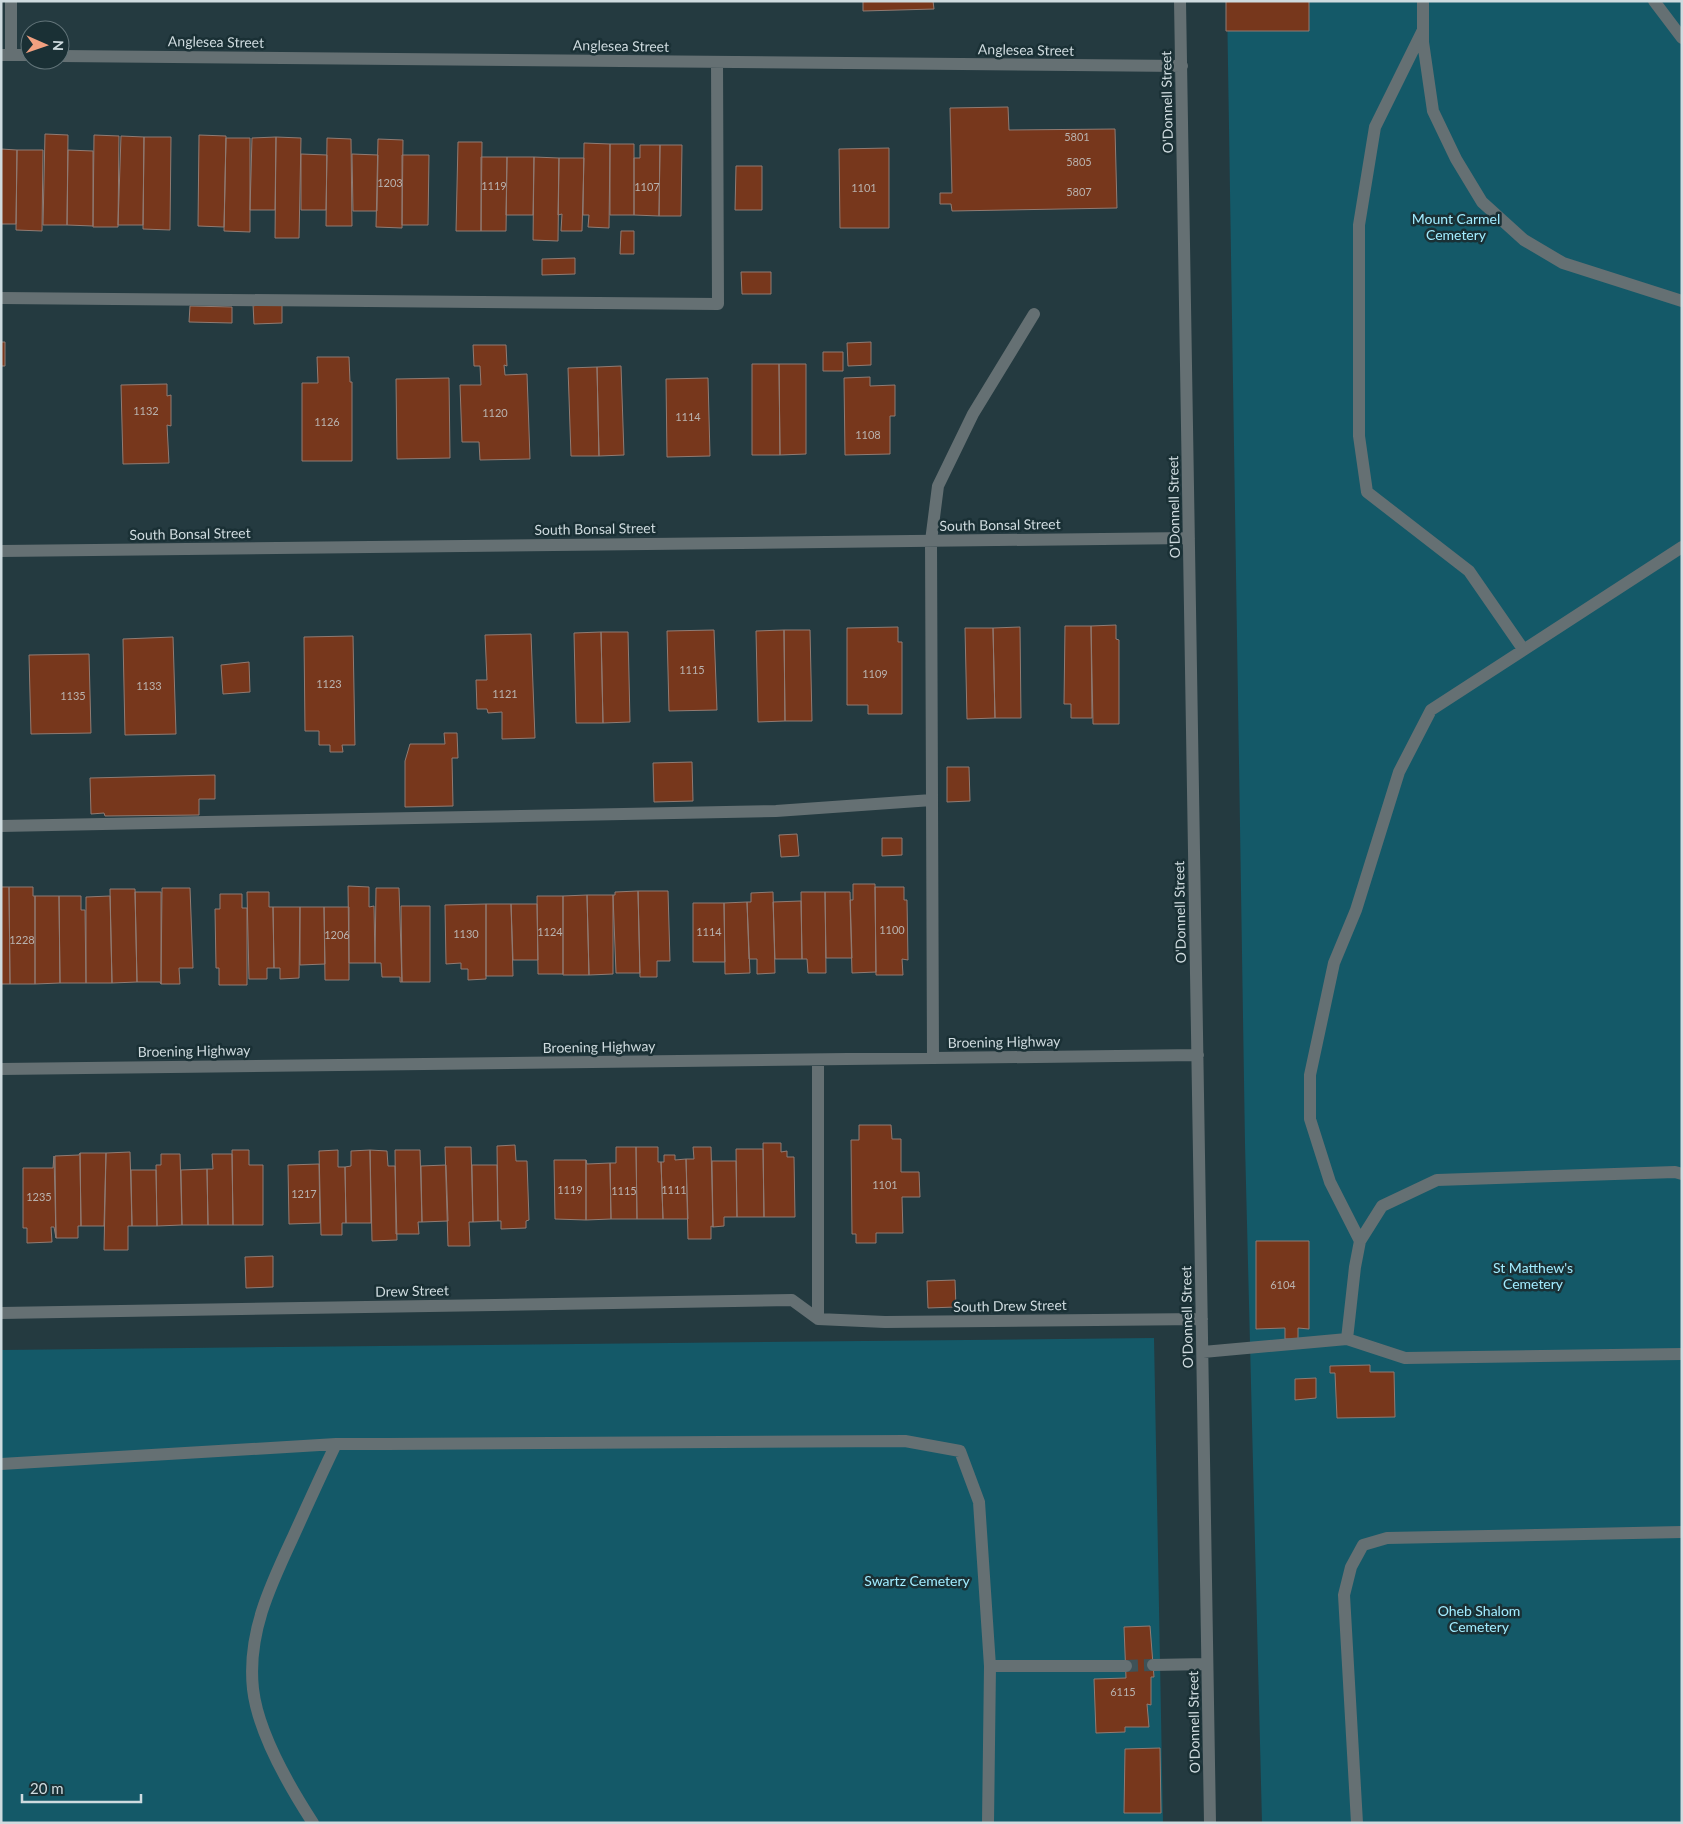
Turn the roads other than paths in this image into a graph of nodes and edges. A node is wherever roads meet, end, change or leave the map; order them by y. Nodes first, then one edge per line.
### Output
1 (11, 1) edge
2 (1180, 1) edge
3 (1423, 1) edge
4 (1654, 1) edge
5 (1423, 30) junction
6 (1682, 38) edge
7 (6, 55) edge
8 (20, 55) edge
9 (70, 56) edge
10 (718, 62) junction
11 (1182, 66) junction
12 (1, 298) edge
13 (1682, 302) edge
14 (1034, 314) dead end
15 (1190, 538) junction
16 (931, 541) junction
17 (1682, 547) edge
18 (1, 551) edge
19 (1522, 648) junction
20 (932, 800) junction
21 (1, 826) edge
22 (1198, 1055) junction
23 (933, 1058) junction
24 (818, 1060) junction
25 (1, 1069) edge
26 (1682, 1174) edge
27 (1360, 1241) junction
28 (1, 1313) edge
29 (818, 1319) junction
30 (1202, 1319) junction
31 (1347, 1339) junction
32 (1203, 1352) junction
33 (1682, 1354) edge
34 (336, 1444) junction
35 (1, 1464) edge
36 (1682, 1532) edge
37 (1208, 1664) junction
38 (1153, 1665) tunnel mouth
39 (990, 1666) junction
40 (1126, 1666) tunnel mouth
41 (313, 1823) edge
42 (988, 1823) edge
43 (1210, 1823) edge
44 (1357, 1823) edge

1 - 7 street
2 - 11 street, O'Donnell Street
3 - 5 street
4 - 6 street
5 - 13 street
5 - 19 street
7 - 8 street
9 - 10 street, Anglesea Street
10 - 11 street, Anglesea Street
10 - 12 street
11 - 15 street, O'Donnell Street
14 - 16 street
15 - 16 street, South Bonsal Street
15 - 22 street, O'Donnell Street
16 - 18 street, South Bonsal Street
16 - 20 street
17 - 19 street
19 - 27 street
20 - 21 street
20 - 23 street
22 - 23 street, Broening Highway
22 - 30 street, O'Donnell Street
23 - 24 street, Broening Highway
24 - 25 street, Broening Highway
24 - 29 street
26 - 27 street
27 - 31 street
28 - 29 street, Drew Street
29 - 30 street, South Drew Street
30 - 32 street, O'Donnell Street
31 - 32 street
31 - 33 street
32 - 37 street, O'Donnell Street
34 - 35 street
34 - 39 street
34 - 41 street
36 - 44 street
37 - 38 street
37 - 43 street, O'Donnell Street
39 - 40 street
39 - 42 street

